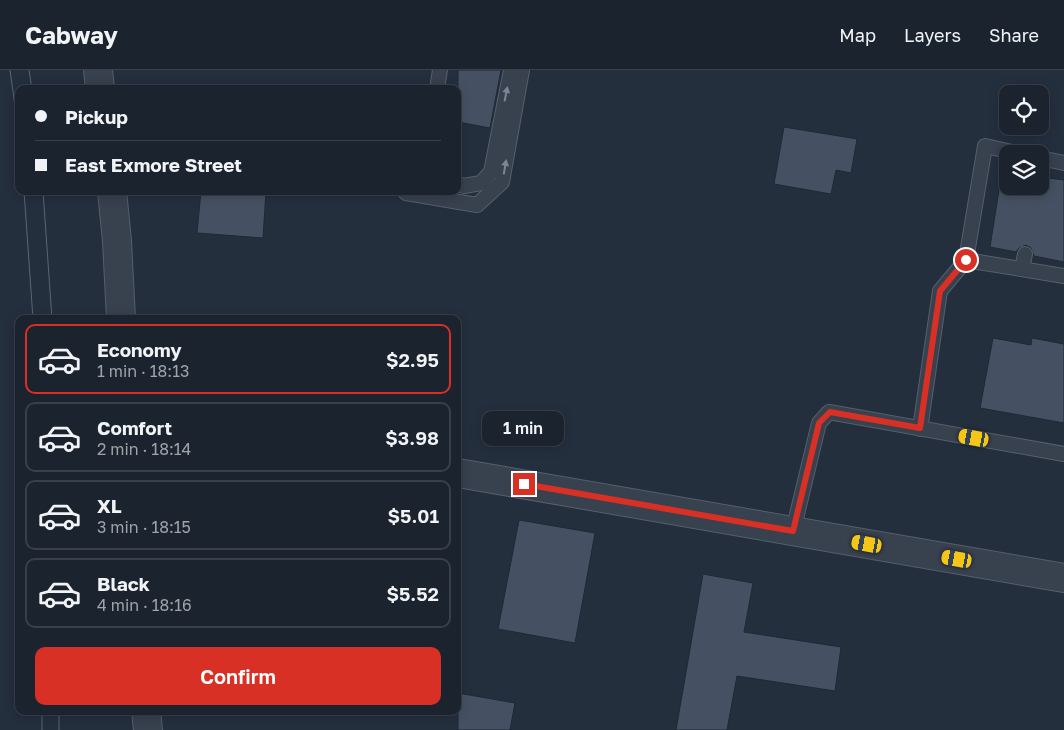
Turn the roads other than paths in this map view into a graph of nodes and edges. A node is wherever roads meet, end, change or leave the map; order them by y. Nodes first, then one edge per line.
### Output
1 (98, 70) edge
2 (440, 70) edge
3 (511, 70) edge
4 (522, 70) edge
5 (100, 85) edge
6 (438, 85) edge
7 (999, 149) edge
8 (1049, 161) edge
9 (1064, 163) edge
10 (461, 185) edge
11 (112, 195) edge
12 (422, 195) edge
13 (1025, 254) dead end
14 (966, 260) junction
15 (1022, 269) junction
16 (1064, 276) edge
17 (122, 315) edge
18 (920, 428) junction
19 (1064, 454) edge
20 (461, 474) edge
21 (793, 531) junction
22 (1064, 578) edge
23 (146, 715) edge
24 (148, 730) edge

1 - 5 street
2 - 6 lane
10 -> 3 lane
12 -> 4 lane
7 - 14 lane
8 - 9 lane
11 - 17 street
13 - 15 lane
14 - 15 lane
14 - 18 lane
15 - 16 lane
18 - 19 lane
18 - 21 lane
20 - 21 street
21 - 22 street
23 - 24 street

